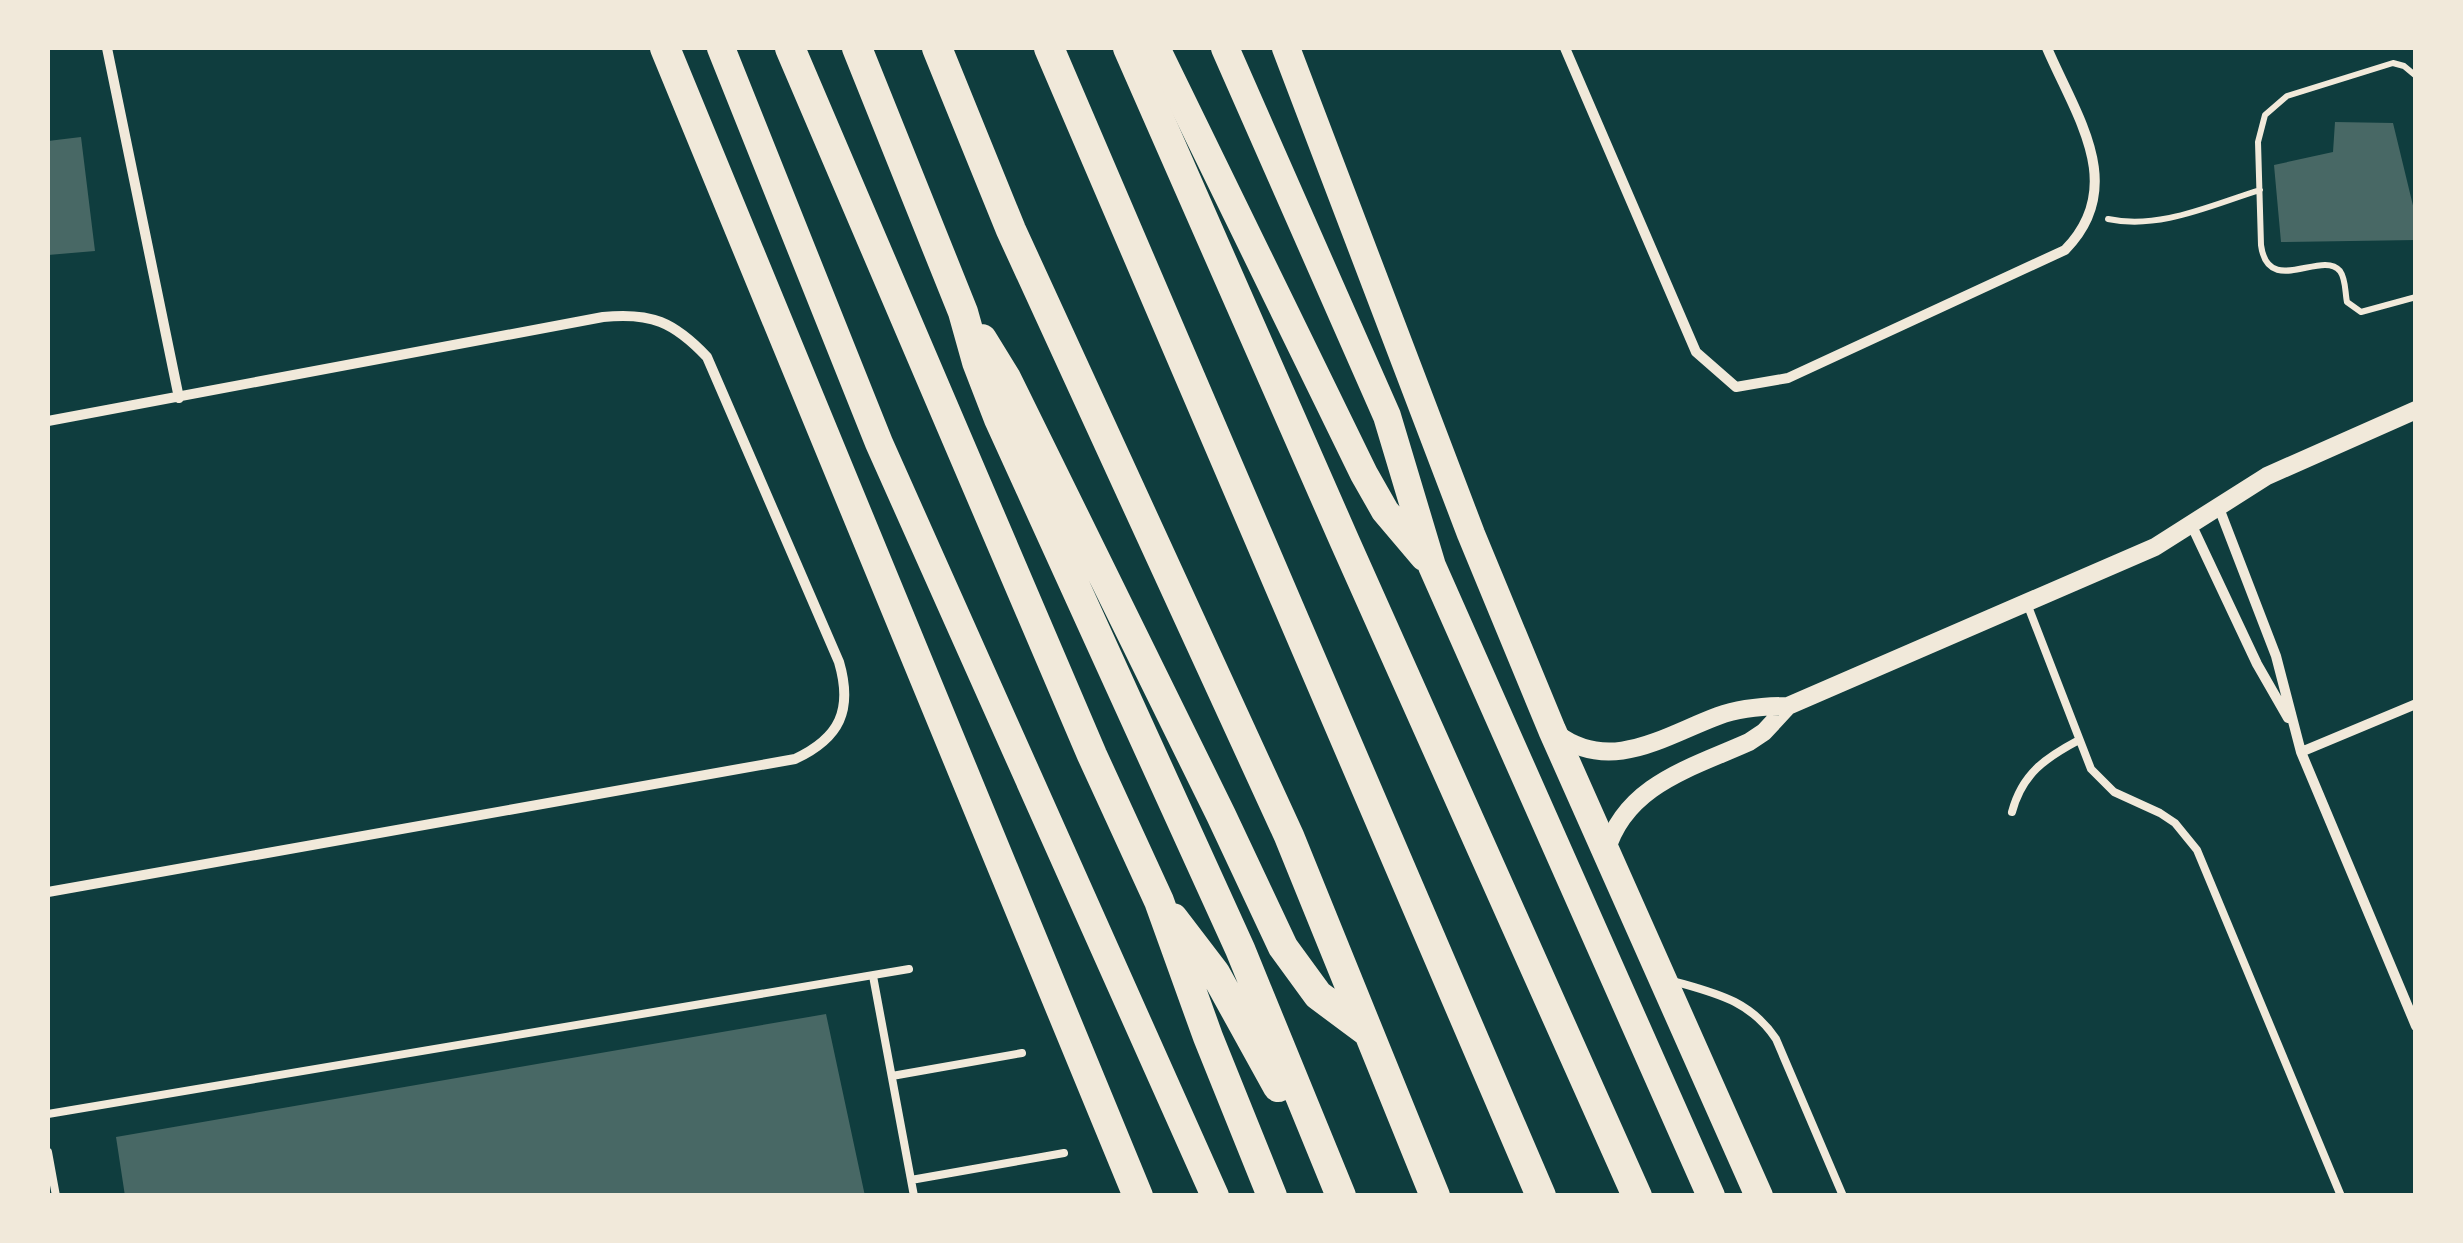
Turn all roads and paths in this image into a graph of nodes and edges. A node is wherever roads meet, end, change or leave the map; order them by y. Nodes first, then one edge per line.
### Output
1 (107, 48) edge
2 (665, 48) edge
3 (720, 48) edge
4 (790, 48) edge
5 (857, 48) edge
6 (936, 48) edge
7 (1048, 48) edge
8 (1128, 48) edge
9 (1156, 48) edge
10 (1225, 48) edge
11 (1286, 48) edge
12 (1564, 48) edge
13 (2048, 48) edge
14 (2416, 76) edge
15 (2260, 190) junction
16 (2092, 215) junction
17 (2416, 296) edge
18 (963, 312) junction
19 (179, 398) junction
20 (2416, 410) edge
21 (48, 421) edge
22 (2220, 508) junction
23 (2192, 526) junction
24 (1432, 566) junction
25 (2026, 601) junction
26 (2416, 704) edge
27 (1788, 706) junction
28 (2292, 722) junction
29 (1552, 730) junction
30 (2078, 740) junction
31 (2301, 752) junction
32 (2012, 812) dead end
33 (1606, 852) junction
34 (48, 892) edge
35 (1158, 900) junction
36 (910, 968) dead end
37 (873, 976) junction
38 (1664, 979) junction
39 (2416, 1026) edge
40 (1365, 1030) junction
41 (1022, 1053) dead end
42 (892, 1076) junction
43 (48, 1114) edge
44 (48, 1152) edge
45 (1064, 1153) dead end
46 (912, 1180) junction
47 (1339, 1191) edge
48 (56, 1196) edge
49 (914, 1196) edge
50 (1138, 1196) edge
51 (1216, 1196) edge
52 (1272, 1196) edge
53 (1435, 1196) edge
54 (1540, 1196) edge
55 (1637, 1196) edge
56 (1710, 1196) edge
57 (1759, 1196) edge
58 (1843, 1196) edge
59 (2341, 1196) edge

1 - 19 street
2 - 50 highway
3 - 51 highway
4 - 35 highway
5 - 18 highway
6 - 40 highway
7 - 54 highway
8 - 55 highway
9 - 24 highway
10 - 24 highway
11 - 29 highway
12 - 16 street
13 - 16 street
14 - 15 path
15 - 16 path
15 - 17 path
18 - 40 highway
18 - 47 highway
19 - 21 street
19 - 34 street
20 - 22 street
22 - 23 street
22 - 28 street
23 - 25 street
23 - 28 street
24 - 56 highway
25 - 27 street
25 - 30 lane
26 - 31 street
27 - 29 street
27 - 33 street
28 - 31 street
29 - 33 highway
30 - 32 lane
30 - 59 lane
31 - 39 street
33 - 38 highway
35 - 47 highway
35 - 52 highway
36 - 37 lane
37 - 42 lane
37 - 43 lane
38 - 57 highway
38 - 58 lane
40 - 53 highway
41 - 42 lane
42 - 46 lane
44 - 48 lane
45 - 46 lane
46 - 49 lane

